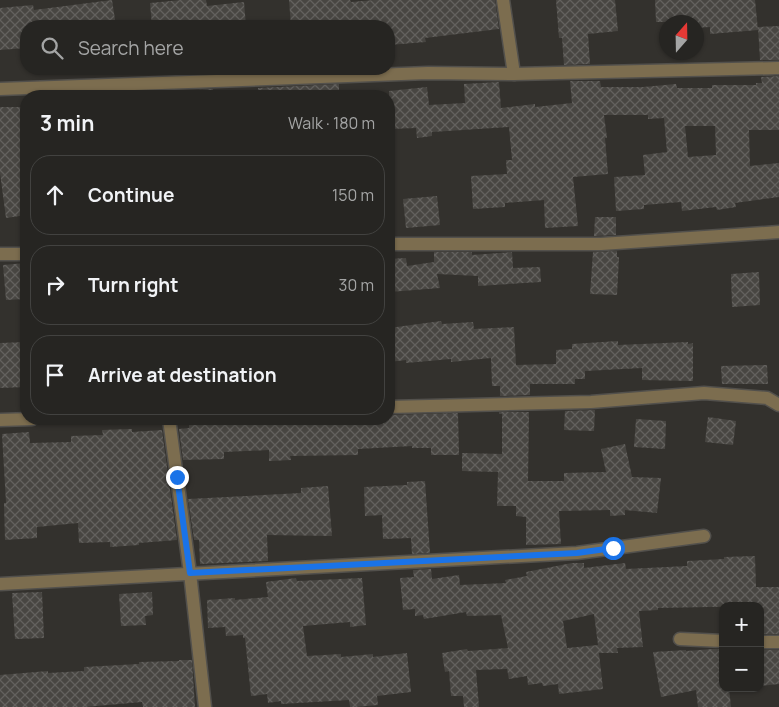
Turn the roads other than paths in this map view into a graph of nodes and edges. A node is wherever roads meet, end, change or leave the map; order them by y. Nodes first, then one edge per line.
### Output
1 (503, 0) edge
2 (779, 68) edge
3 (395, 74) edge
4 (514, 74) junction
5 (374, 75) edge
6 (0, 89) edge
7 (779, 232) edge
8 (395, 244) edge
9 (0, 254) edge
10 (20, 254) edge
11 (779, 405) edge
12 (395, 407) edge
13 (20, 419) edge
14 (0, 420) edge
15 (170, 425) edge
16 (704, 536) dead end
17 (190, 573) junction
18 (0, 584) edge
19 (680, 639) dead end
20 (719, 641) edge
21 (764, 642) edge
22 (779, 642) edge
23 (205, 707) edge

1 - 4 street
2 - 4 street
3 - 4 street
5 - 6 street
7 - 8 street
9 - 10 street
11 - 12 street
13 - 14 street
15 - 17 street
16 - 17 street
17 - 18 street
17 - 23 street
19 - 20 street
21 - 22 street

